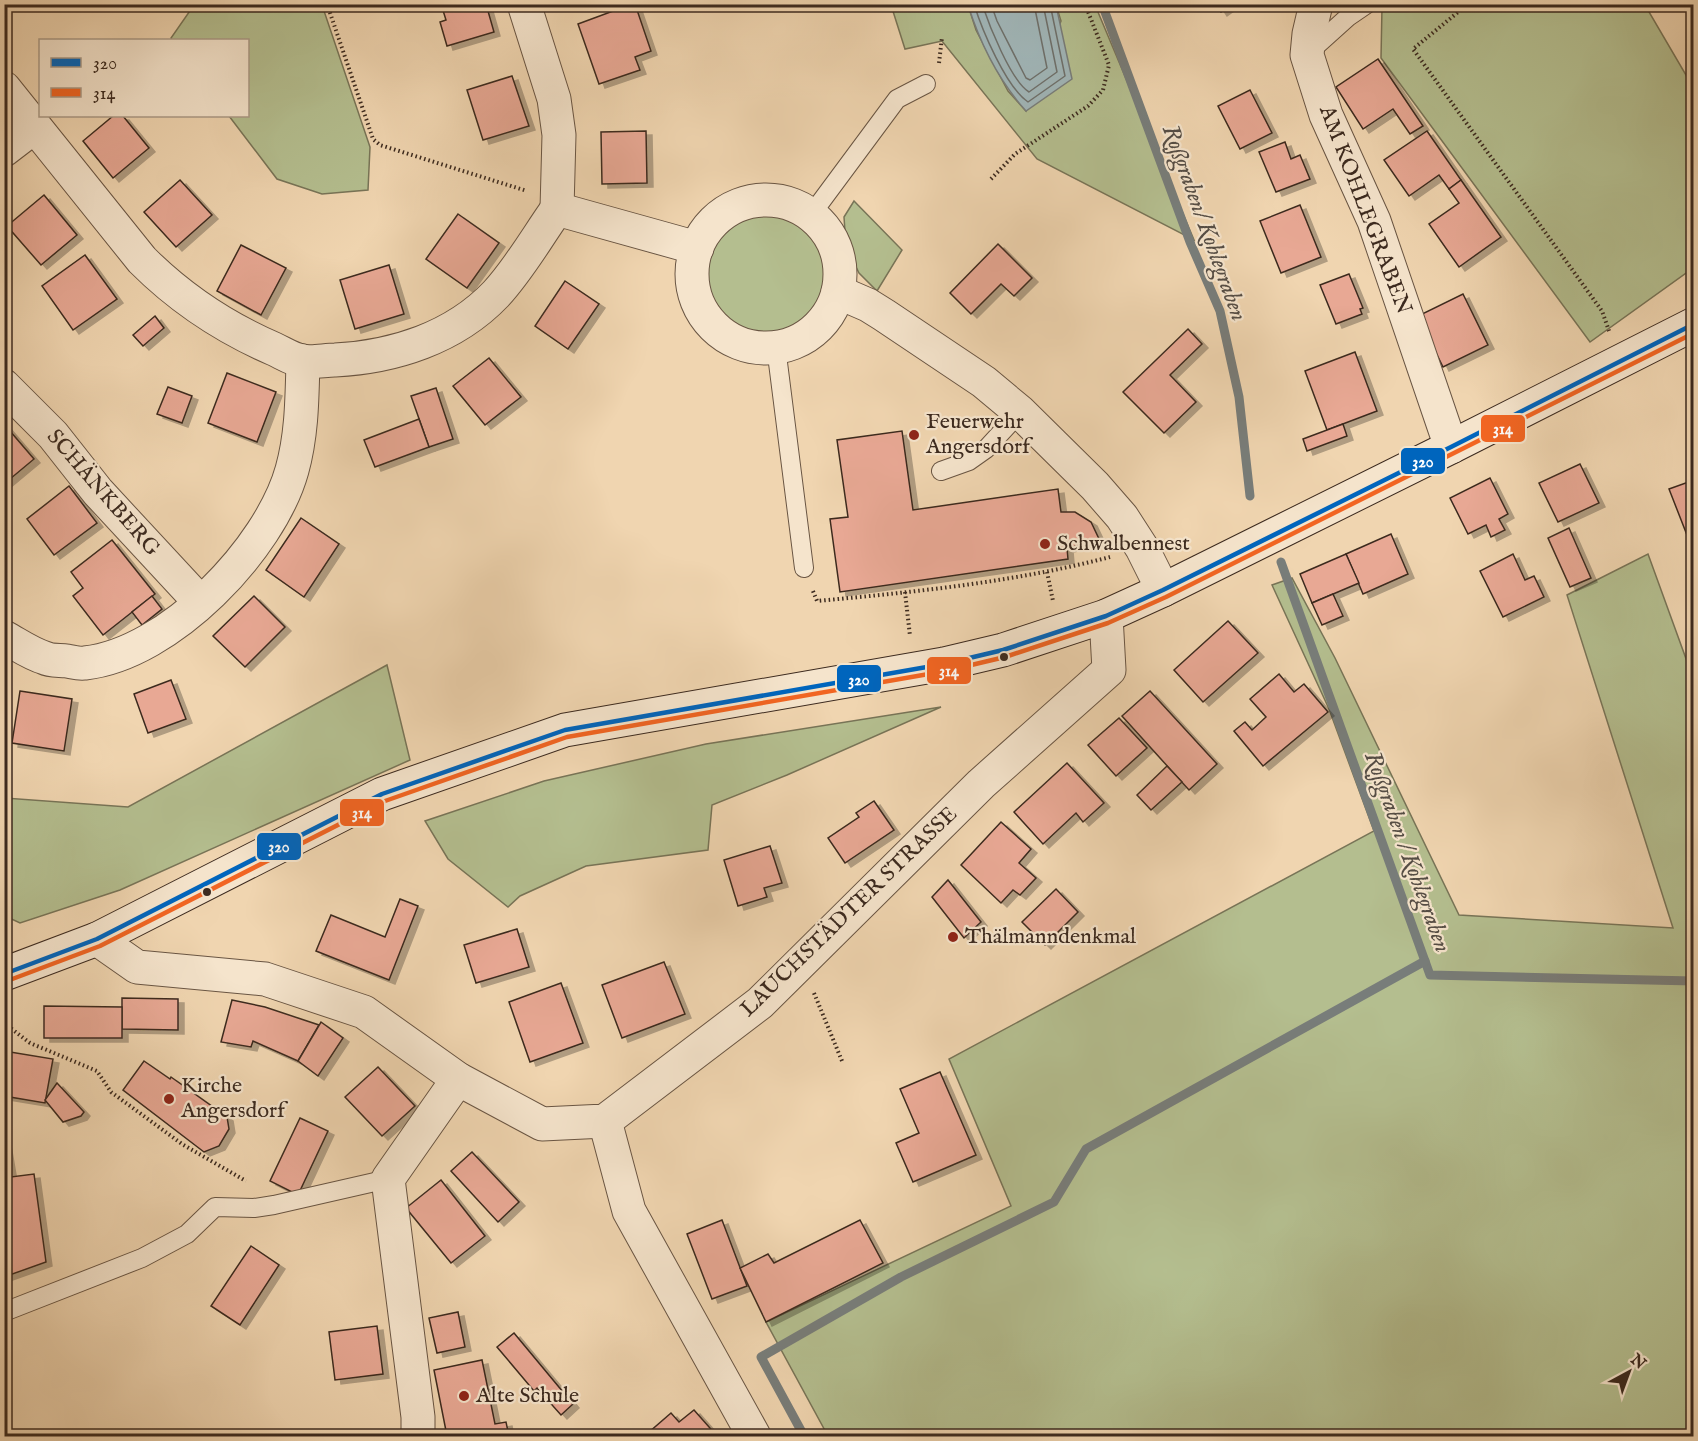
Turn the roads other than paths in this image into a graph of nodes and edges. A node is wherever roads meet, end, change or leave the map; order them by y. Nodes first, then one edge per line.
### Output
1 (524, 4) edge
2 (1316, 4) edge
3 (1367, 4) edge
4 (1307, 55) junction
5 (926, 84) dead end
6 (4, 88) edge
7 (34, 127) junction
8 (4, 150) edge
9 (557, 209) junction
10 (811, 214) junction
11 (697, 248) junction
12 (838, 292) junction
13 (1694, 324) edge
14 (777, 347) junction
15 (303, 361) junction
16 (4, 386) edge
17 (1020, 412) junction
18 (1451, 447) junction
19 (941, 471) dead end
20 (804, 568) dead end
21 (1163, 590) junction
22 (200, 602) junction
23 (1106, 616) junction
24 (4, 637) edge
25 (97, 939) junction
26 (4, 974) edge
27 (458, 1079) junction
28 (605, 1121) junction
29 (388, 1179) junction
30 (4, 1312) edge
31 (418, 1437) edge
32 (754, 1437) edge

1 - 9 street
2 - 4 street, AM KOHLEGRABEN
3 - 4 lane
4 - 18 street, AM KOHLEGRABEN
5 - 10 lane
6 - 7 street
7 - 8 street
7 - 15 street
9 - 11 street
9 - 15 street
10 - 11 street
10 - 12 street
11 - 14 street
12 - 14 street
12 - 17 street
13 - 18 street
14 - 20 lane
15 - 22 street
16 - 22 street, SCHÄNKBERG
17 - 19 lane
17 - 21 street
18 - 21 street
21 - 23 street
22 - 24 street
23 - 25 street
23 - 28 street, LAUCHSTÄDTER STRASSE
25 - 26 street
25 - 27 street
27 - 28 street
27 - 29 street
28 - 32 street
29 - 30 lane
29 - 31 street

